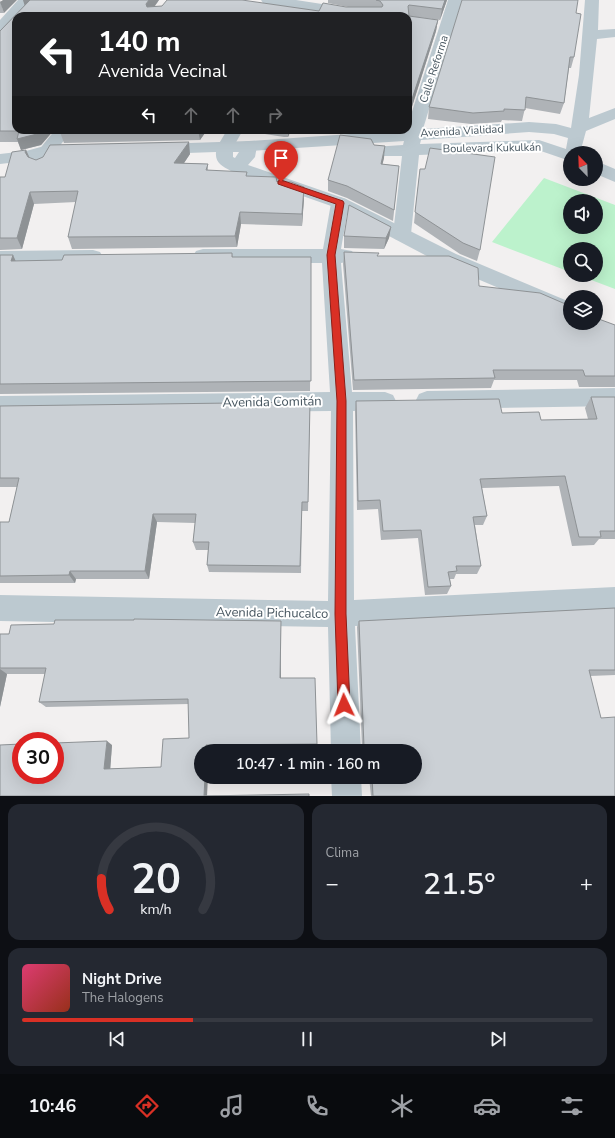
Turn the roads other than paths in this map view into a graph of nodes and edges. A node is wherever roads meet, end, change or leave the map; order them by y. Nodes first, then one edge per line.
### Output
1 (26, 0) edge
2 (268, 0) edge
3 (455, 0) edge
4 (592, 0) edge
5 (314, 8) edge
6 (15, 12) edge
7 (344, 12) edge
8 (9, 18) edge
9 (0, 28) edge
10 (615, 33) edge
11 (590, 35) junction
12 (615, 113) edge
13 (579, 132) junction
14 (60, 134) edge
15 (235, 134) edge
16 (254, 134) edge
17 (413, 142) junction
18 (576, 146) edge
19 (563, 154) edge
20 (146, 155) edge
21 (236, 155) junction
22 (89, 156) edge
23 (38, 157) junction
24 (0, 159) edge
25 (603, 170) edge
26 (615, 176) edge
27 (340, 203) junction
28 (402, 234) junction
29 (331, 255) junction
30 (189, 256) edge
31 (363, 256) edge
32 (110, 257) edge
33 (0, 258) edge
34 (410, 258) edge
35 (449, 259) junction
36 (563, 307) edge
37 (615, 397) edge
38 (342, 401) junction
39 (0, 404) edge
40 (615, 600) edge
41 (0, 608) edge
42 (341, 614) junction
43 (346, 744) edge
44 (346, 784) edge
45 (347, 796) edge

1 - 6 street
2 - 5 street
3 - 17 street, Calle Reforma
4 - 11 street
5 - 7 street
8 - 9 street
10 - 11 street
11 - 13 street
12 - 13 street
13 - 17 street, Avenida Vialidad
13 - 18 street
14 - 23 street
15 - 21 street
16 - 21 street
17 - 19 street, Boulevard Kukulkán
17 - 21 street, Avenida Vialidad
17 - 28 street, Calle Reforma
20 - 21 street, Avenida Vialidad
21 - 27 street
22 - 23 street
23 - 24 street
25 - 26 street
27 - 28 street
27 - 29 street
28 - 35 street
29 - 30 street
29 - 31 street
29 - 38 street
32 - 33 street
34 - 35 street
35 - 36 street
37 - 38 street, Avenida Comitán
38 - 39 street, Avenida Comitán
38 - 42 street
40 - 42 street, Avenida Pichucalco
41 - 42 street, Avenida Pichucalco
42 - 43 street
44 - 45 street

